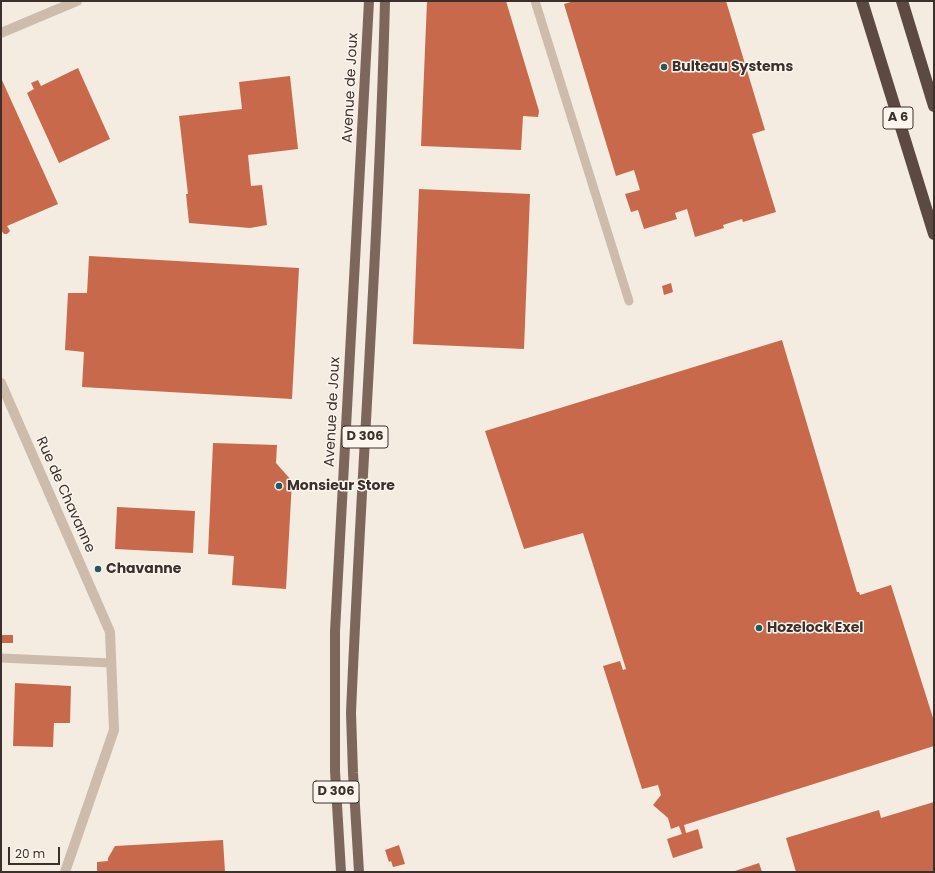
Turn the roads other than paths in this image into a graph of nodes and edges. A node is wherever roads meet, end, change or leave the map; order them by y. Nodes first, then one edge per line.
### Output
1 (77, 1) edge
2 (369, 1) edge
3 (385, 1) edge
4 (535, 1) edge
5 (862, 1) edge
6 (902, 1) edge
7 (1, 33) edge
8 (934, 106) edge
9 (934, 234) edge
10 (629, 301) dead end
11 (1, 383) edge
12 (1, 658) edge
13 (111, 663) junction
14 (65, 872) edge
15 (341, 872) edge
16 (359, 872) edge

1 - 7 street
2 - 15 main road, Avenue de Joux / D 306
3 - 16 main road, D 306
4 - 10 lane
5 - 9 highway, A 6
6 - 8 highway, A 6
11 - 13 street, Rue de Chavanne
12 - 13 lane
13 - 14 street, Rue de Chavanne

